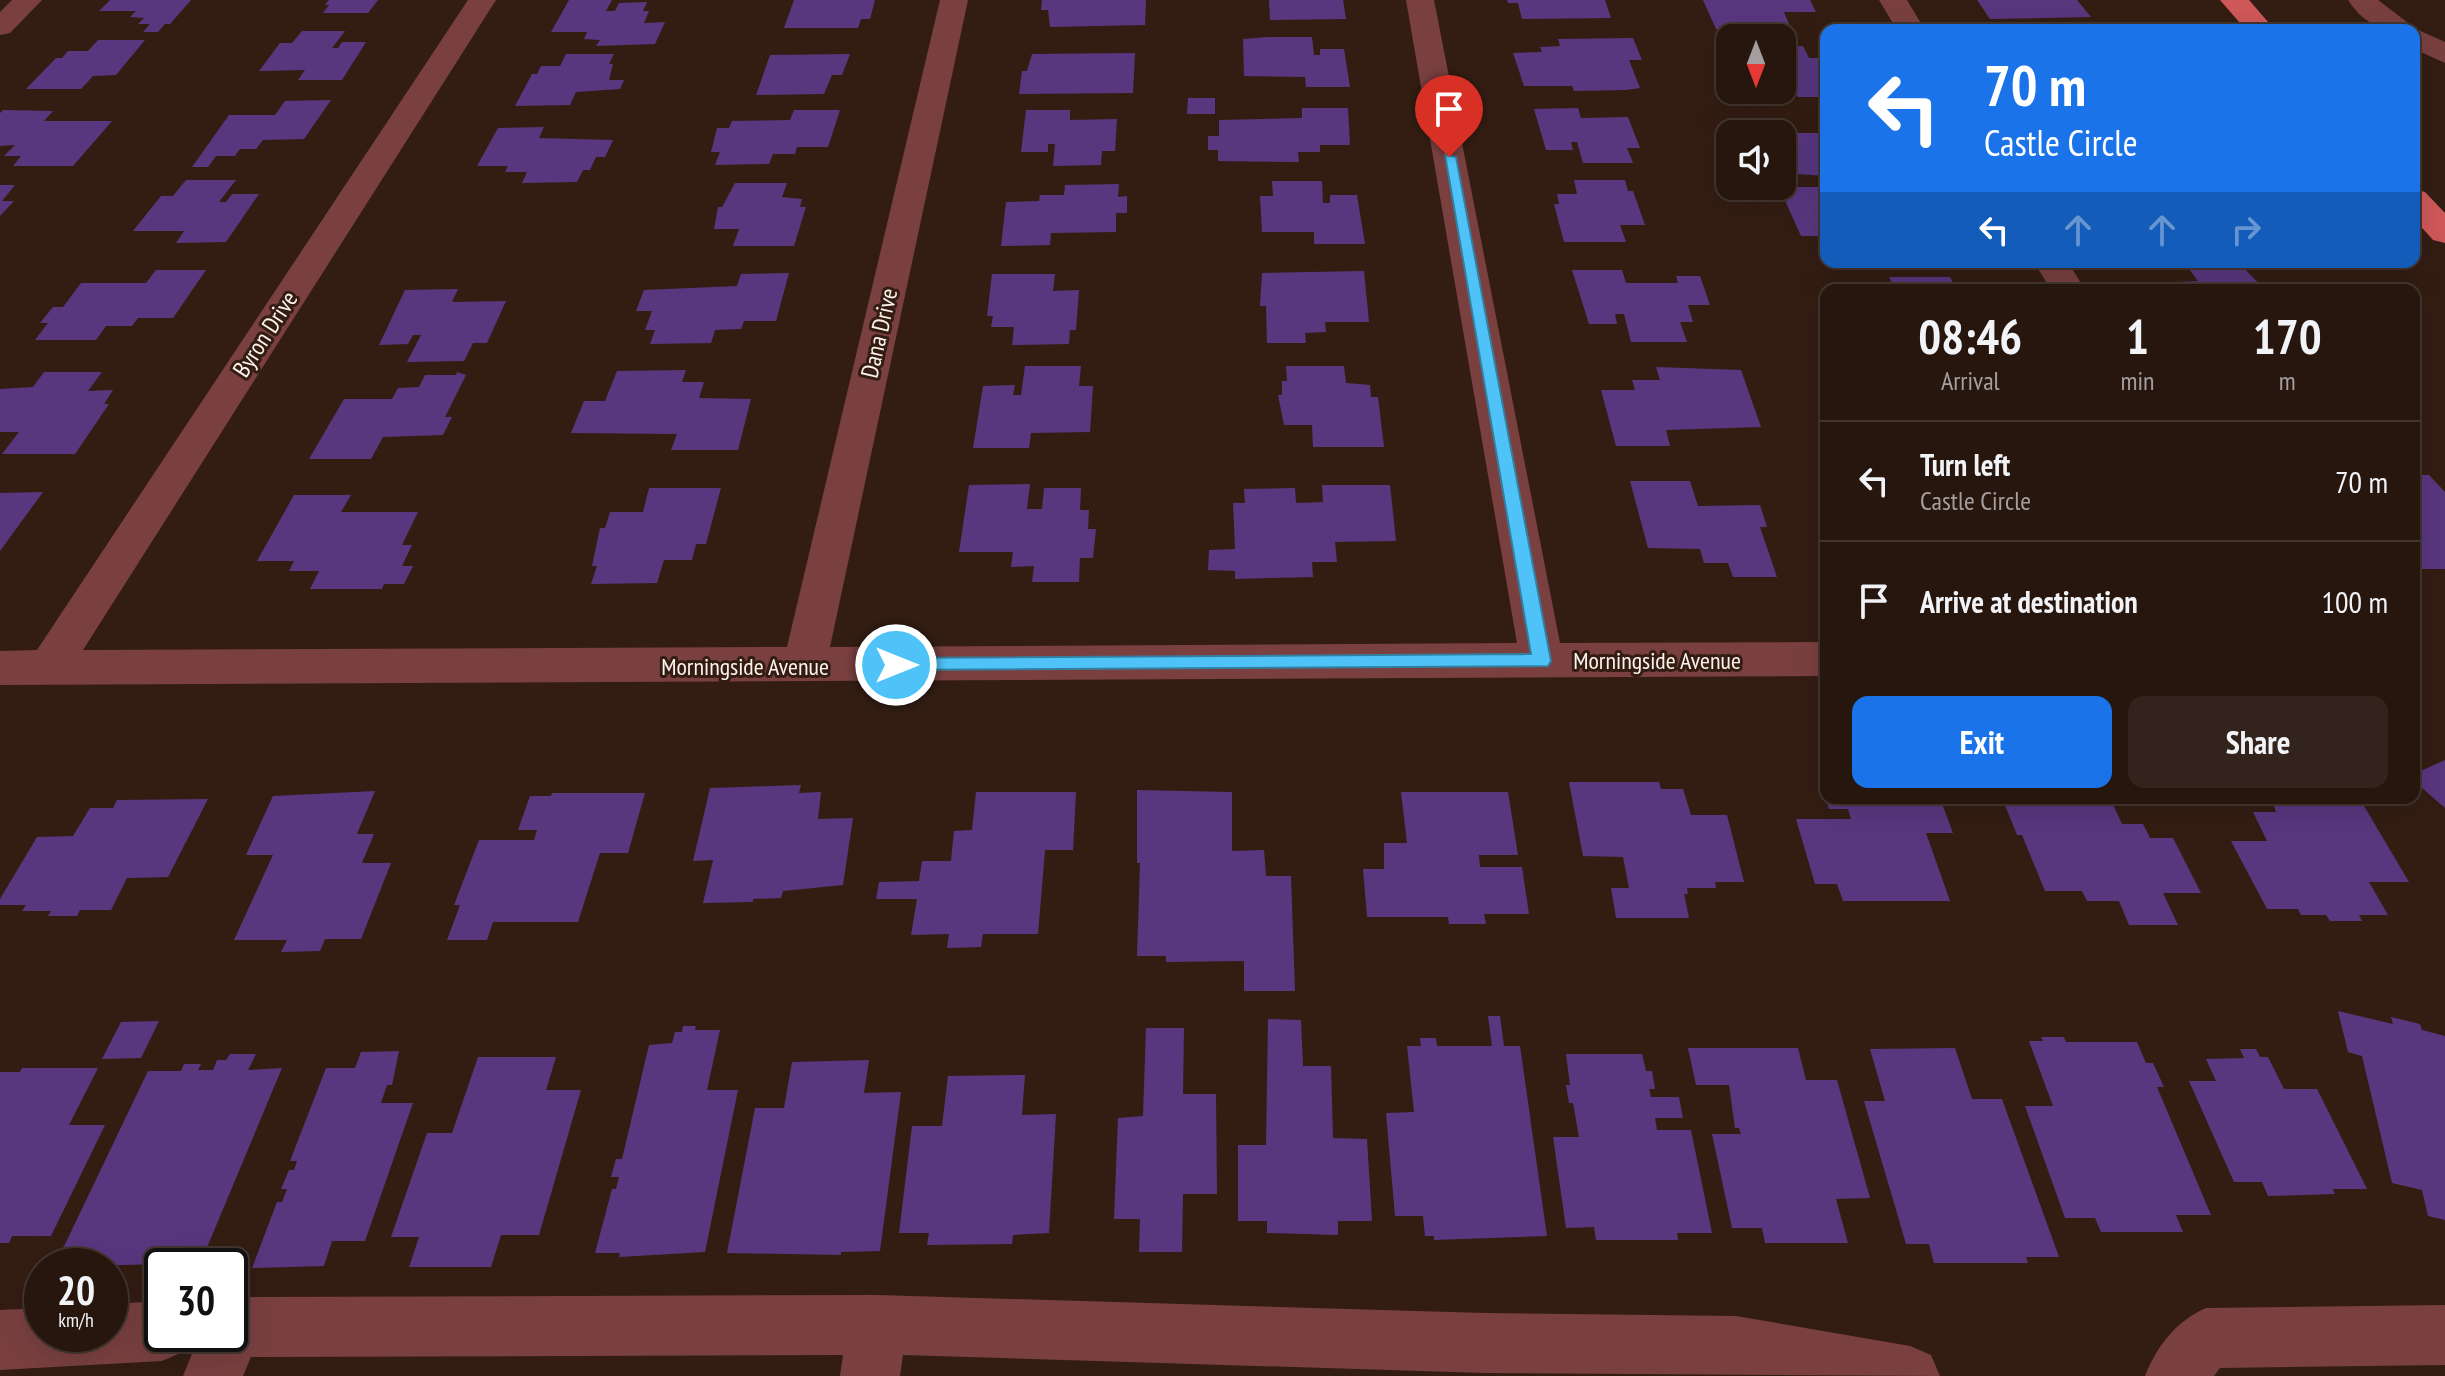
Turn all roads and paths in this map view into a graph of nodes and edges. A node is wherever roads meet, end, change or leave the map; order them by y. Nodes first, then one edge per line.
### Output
1 (28, 0) edge
2 (482, 0) edge
3 (954, 0) edge
4 (1420, 0) edge
5 (1893, 0) edge
6 (2234, 0) edge
7 (2362, 0) edge
8 (1907, 24) edge
9 (2256, 24) edge
10 (2392, 24) edge
11 (0, 27) edge
12 (2420, 40) edge
13 (2445, 54) edge
14 (1820, 659) edge
15 (1542, 661) junction
16 (804, 666) junction
17 (0, 668) edge
18 (49, 668) junction
19 (144, 1332) edge
20 (2445, 1335) edge
21 (0, 1340) edge
22 (248, 1343) edge
23 (874, 1351) edge
24 (1487, 1359) edge
25 (1910, 1376) edge
26 (2175, 1376) edge

1 - 11 street
2 - 18 street, Byron Drive
3 - 16 street, Dana Drive
4 - 15 street
5 - 8 street
6 - 9 main road
7 - 10 street
12 - 13 street
14 - 15 street, Morningside Avenue
15 - 16 street, Morningside Avenue
16 - 18 street, Morningside Avenue
17 - 18 street, Morningside Avenue
19 - 21 street
20 - 26 street
22 - 23 street
23 - 24 street
24 - 25 street

